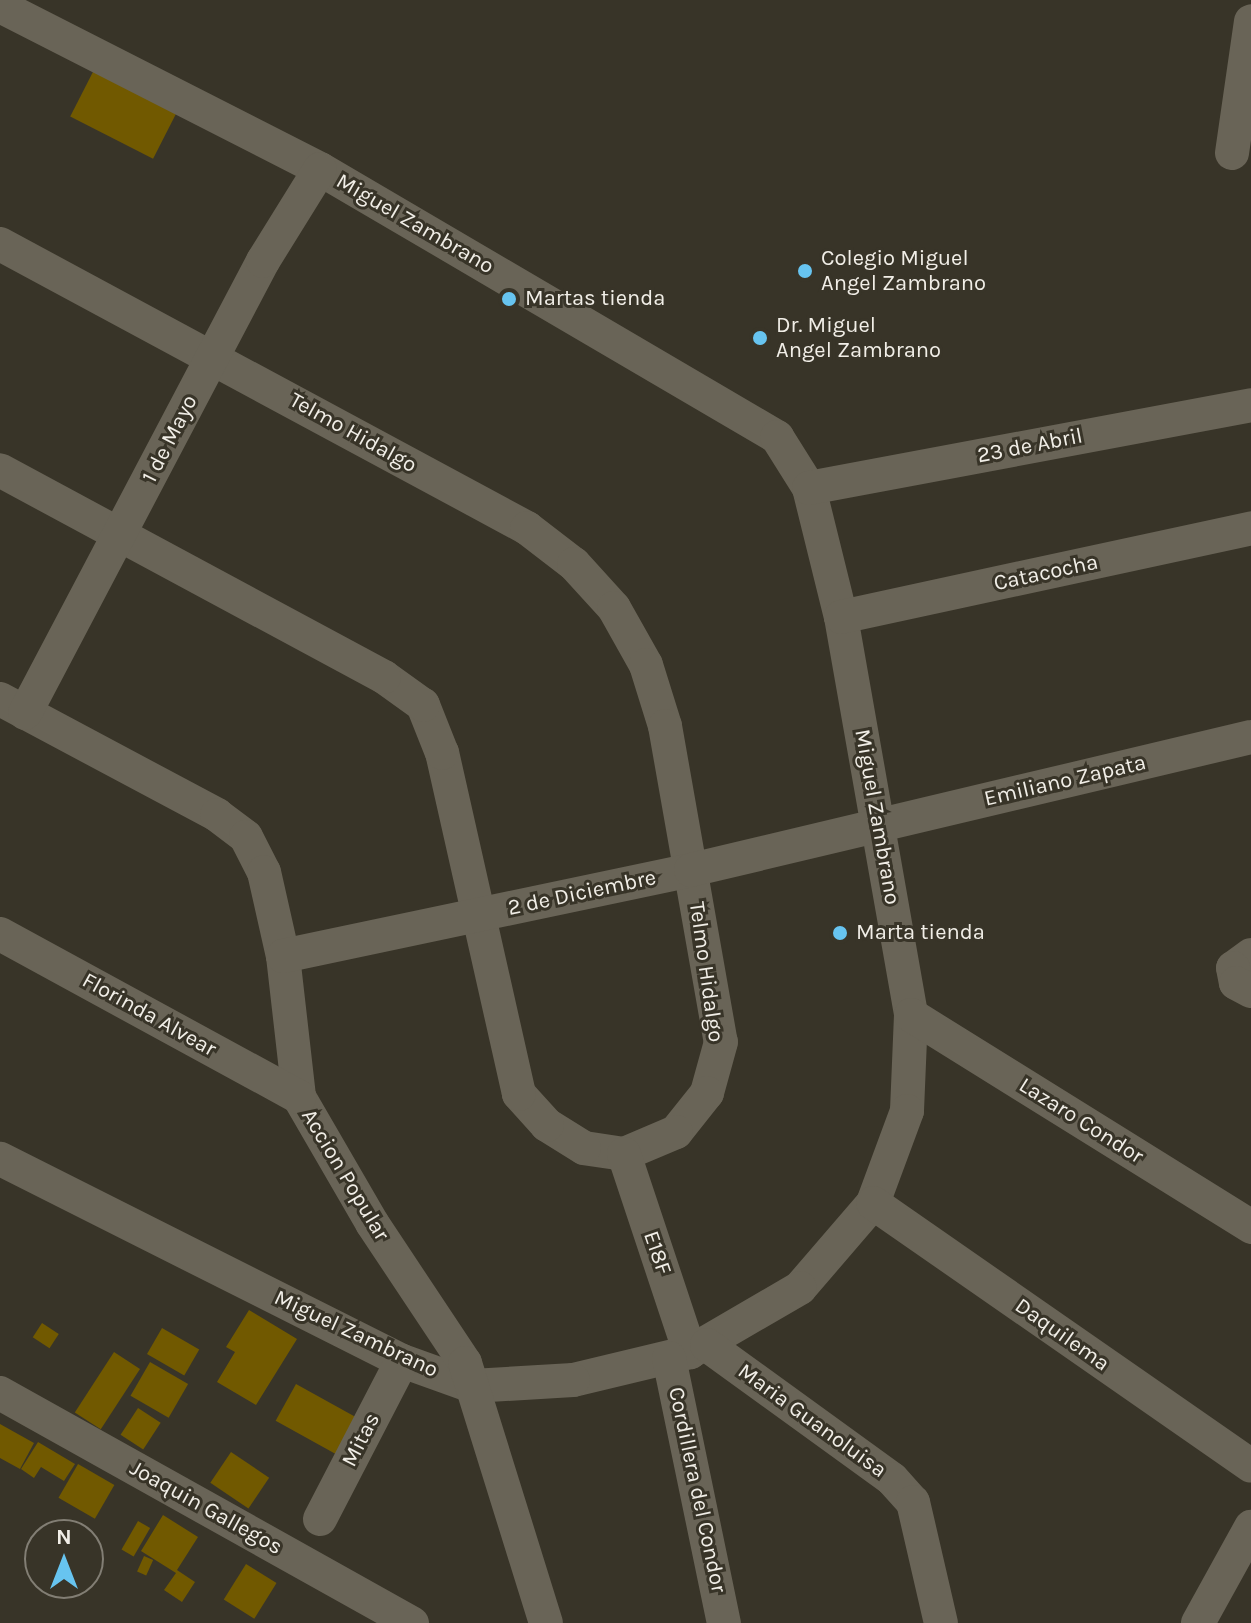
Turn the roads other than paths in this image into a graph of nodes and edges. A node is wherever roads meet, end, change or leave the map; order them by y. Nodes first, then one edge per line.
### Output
1 (0, 6) edge
2 (1251, 21) edge
3 (1232, 153) dead end
4 (320, 169) junction
5 (0, 244) edge
6 (213, 356) junction
7 (1251, 405) edge
8 (0, 470) edge
9 (809, 488) junction
10 (1251, 528) edge
11 (122, 534) junction
12 (841, 617) junction
13 (12, 706) edge
14 (1251, 737) edge
15 (879, 825) junction
16 (691, 870) junction
17 (477, 915) junction
18 (0, 934) edge
19 (1251, 955) edge
20 (283, 956) junction
21 (1251, 991) edge
22 (911, 1015) junction
23 (299, 1097) junction
24 (624, 1154) junction
25 (0, 1159) edge
26 (873, 1203) junction
27 (1251, 1227) edge
28 (689, 1352) junction
29 (402, 1361) junction
30 (472, 1386) junction
31 (0, 1393) edge
32 (1251, 1466) edge
33 (320, 1519) dead end
34 (1251, 1527) edge
35 (412, 1623) edge
36 (546, 1623) edge
37 (724, 1623) edge
38 (941, 1623) edge
39 (1198, 1623) edge

1 - 4 street, Miguel Zambrano
2 - 3 street
4 - 6 street, 1 de Mayo
4 - 9 street, Miguel Zambrano
5 - 6 street, Telmo Hidalgo
6 - 11 street, 1 de Mayo
6 - 16 street, Telmo Hidalgo
7 - 9 street, 23 de Abril
8 - 11 street
9 - 12 street, Miguel Zambrano
10 - 12 street, Catacocha
11 - 13 street, 1 de Mayo
11 - 17 street
12 - 15 street, Miguel Zambrano
13 - 20 street, Accion Popular
14 - 15 street, Emiliano Zapata
15 - 16 street, 2 de Diciembre
15 - 22 street, Miguel Zambrano
16 - 17 street, 2 de Diciembre
16 - 24 street, Telmo Hidalgo
17 - 20 street, 2 de Diciembre
17 - 24 street
18 - 23 street, Florinda Alvear
19 - 21 street
20 - 23 street, Accion Popular
22 - 26 street, Miguel Zambrano
22 - 27 street, Lazaro Condor
23 - 30 street, Accion Popular
24 - 28 street, E18F
25 - 29 street, Miguel Zambrano
26 - 28 street, Miguel Zambrano
26 - 32 street, Daquilema
28 - 30 street, Miguel Zambrano
28 - 37 street, Cordillera del Condor
28 - 38 street, Maria Guanoluisa
29 - 30 street, Miguel Zambrano
29 - 33 street, Mitas
30 - 36 street, Accion Popular
31 - 35 street, Joaquin Gallegos
34 - 39 street

